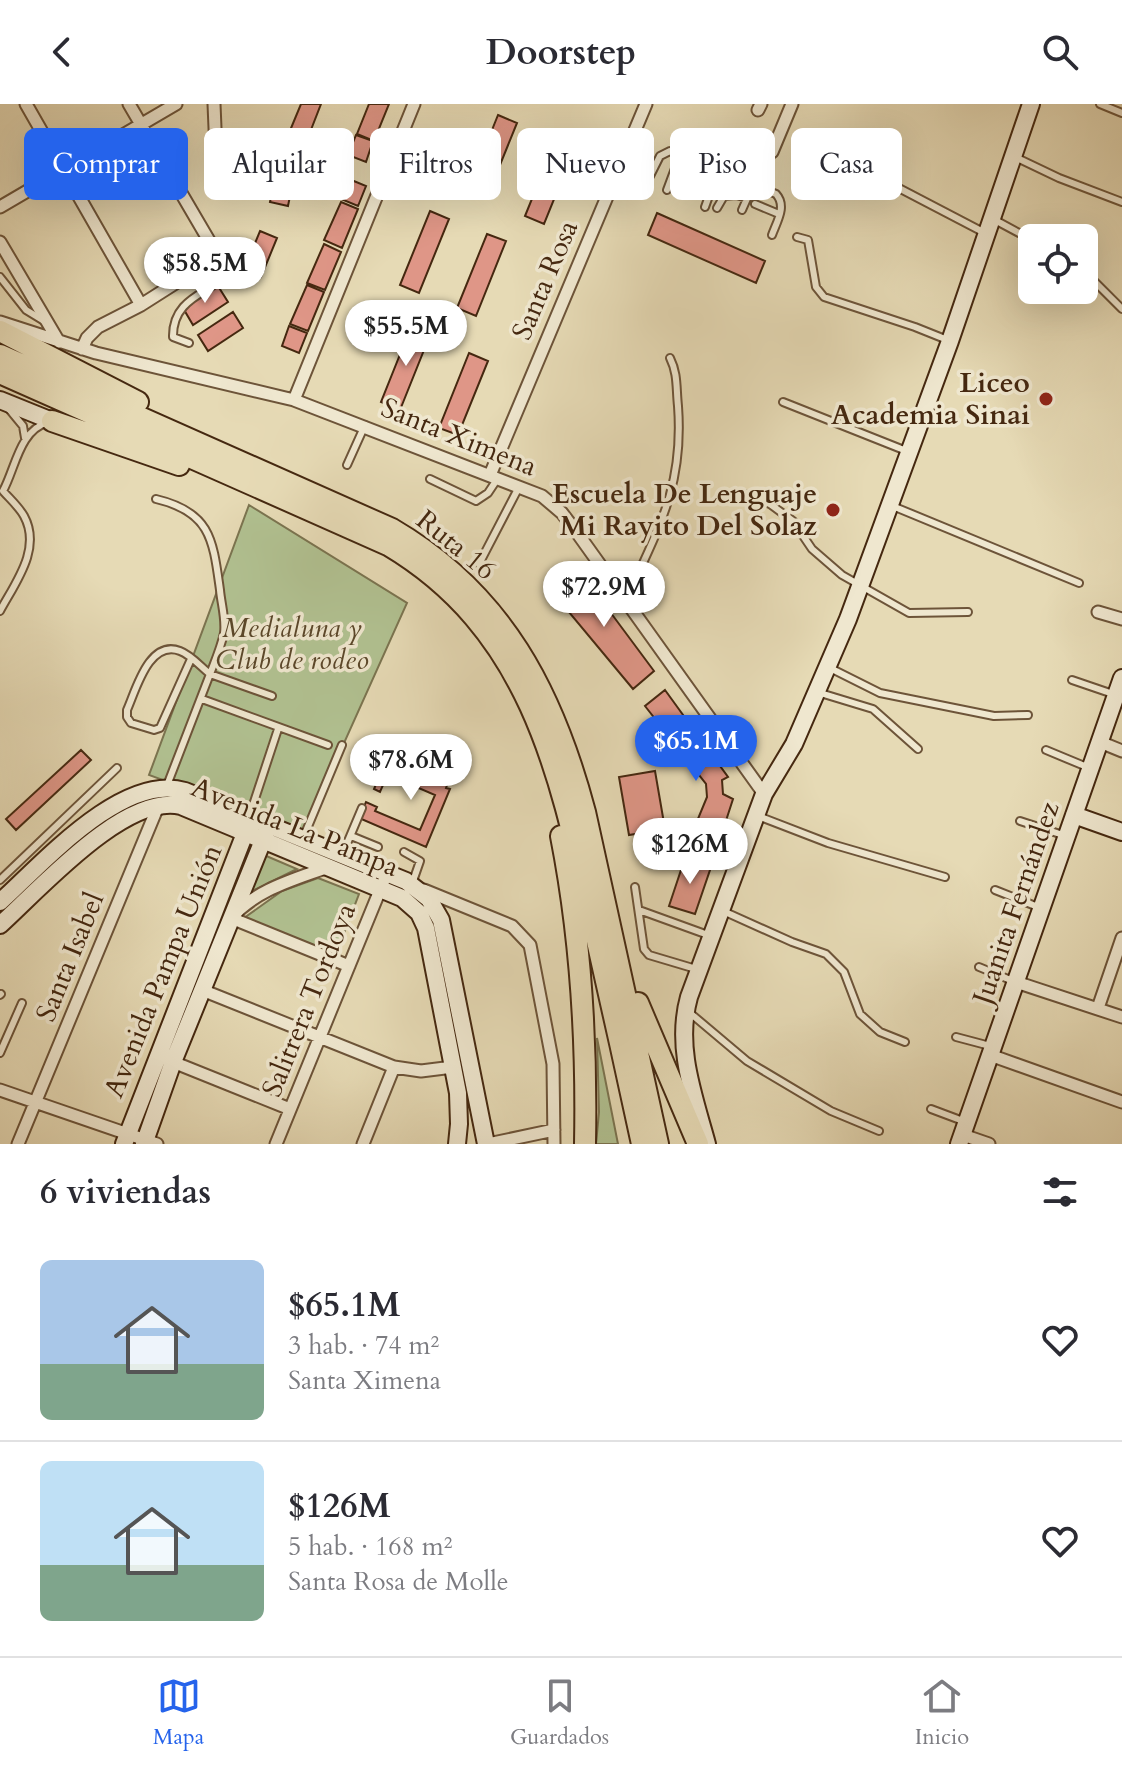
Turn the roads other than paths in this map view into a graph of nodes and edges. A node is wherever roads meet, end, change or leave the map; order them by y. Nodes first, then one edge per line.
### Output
1 (26, 104) edge
2 (129, 104) edge
3 (176, 104) edge
4 (214, 104) edge
5 (414, 104) edge
6 (646, 104) edge
7 (792, 104) edge
8 (1031, 104) edge
9 (1100, 104) edge
10 (1122, 113) edge
11 (140, 124) junction
12 (39, 128) edge
13 (133, 128) edge
14 (215, 128) edge
15 (636, 128) edge
16 (775, 145) edge
17 (670, 153) edge
18 (1013, 157) junction
19 (654, 169) edge
20 (670, 182) edge
21 (902, 187) edge
22 (667, 190) dead end
23 (24, 193) edge
24 (775, 194) edge
25 (80, 200) edge
26 (605, 200) edge
27 (708, 200) edge
28 (722, 200) edge
29 (746, 200) edge
30 (1122, 202) edge
31 (755, 204) dead end
32 (0, 207) edge
33 (705, 207) dead end
34 (717, 208) dead end
35 (742, 210) dead end
36 (779, 214) junction
37 (989, 226) junction
38 (772, 235) dead end
39 (1018, 235) edge
40 (797, 237) dead end
41 (0, 242) edge
42 (229, 249) dead end
43 (0, 277) edge
44 (1098, 285) edge
45 (141, 305) junction
46 (1122, 309) edge
47 (0, 322) edge
48 (47, 322) junction
49 (0, 331) edge
50 (950, 341) junction
51 (59, 343) junction
52 (189, 343) dead end
53 (82, 349) junction
54 (0, 355) edge
55 (670, 358) dead end
56 (0, 373) edge
57 (0, 400) edge
58 (294, 400) junction
59 (783, 402) dead end
60 (52, 421) junction
61 (365, 425) junction
62 (25, 438) junction
63 (909, 452) junction
64 (347, 465) dead end
65 (494, 476) junction
66 (430, 479) dead end
67 (519, 487) junction
68 (263, 491) junction
69 (744, 494) dead end
70 (156, 499) dead end
71 (889, 504) junction
72 (352, 510) junction
73 (479, 564) dead end
74 (1079, 583) dead end
75 (859, 586) junction
76 (626, 600) junction
77 (0, 611) edge
78 (968, 612) dead end
79 (1098, 612) dead end
80 (1122, 619) edge
81 (191, 659) junction
82 (828, 667) junction
83 (210, 674) junction
84 (1122, 678) edge
85 (1072, 680) dead end
86 (817, 692) junction
87 (526, 693) junction
88 (272, 696) dead end
89 (1116, 696) junction
90 (202, 699) junction
91 (1028, 715) dead end
92 (278, 729) junction
93 (1100, 742) junction
94 (328, 745) dead end
95 (342, 745) dead end
96 (918, 749) dead end
97 (1046, 750) dead end
98 (1122, 751) edge
99 (117, 768) dead end
100 (1091, 768) junction
101 (166, 789) junction
102 (764, 794) junction
103 (159, 805) junction
104 (362, 808) dead end
105 (756, 815) junction
106 (1074, 815) junction
107 (1020, 821) dead end
108 (248, 825) junction
109 (1122, 832) edge
110 (266, 833) junction
111 (351, 836) junction
112 (1067, 836) junction
113 (303, 839) junction
114 (378, 847) dead end
115 (404, 852) dead end
116 (342, 855) junction
117 (328, 867) junction
118 (945, 877) dead end
119 (0, 880) edge
120 (384, 881) junction
121 (415, 886) junction
122 (635, 887) dead end
123 (995, 890) dead end
124 (0, 902) edge
125 (606, 904) junction
126 (1041, 909) junction
127 (639, 910) junction
128 (721, 910) junction
129 (231, 918) junction
130 (0, 925) edge
131 (712, 936) junction
132 (1122, 938) edge
133 (349, 966) junction
134 (979, 967) dead end
135 (699, 971) junction
136 (1016, 982) junction
137 (202, 990) junction
138 (22, 1003) dead end
139 (1098, 1008) junction
140 (686, 1010) junction
141 (1122, 1017) edge
142 (320, 1036) junction
143 (956, 1037) dead end
144 (905, 1042) dead end
145 (992, 1051) junction
146 (0, 1053) edge
147 (173, 1062) junction
148 (394, 1067) junction
149 (453, 1067) junction
150 (0, 1090) edge
151 (37, 1102) junction
152 (1122, 1102) edge
153 (290, 1109) junction
154 (931, 1109) dead end
155 (554, 1130) junction
156 (879, 1131) dead end
157 (963, 1134) edge
158 (126, 1139) edge
159 (149, 1143) edge
160 (18, 1144) edge
161 (276, 1144) edge
162 (363, 1144) edge
163 (457, 1144) edge
164 (487, 1144) edge
165 (554, 1144) edge
166 (585, 1144) edge
167 (642, 1144) edge
168 (658, 1144) edge
169 (698, 1144) edge
170 (707, 1144) edge
171 (989, 1144) edge

1 - 12 street
2 - 11 street
3 - 11 street
4 - 14 street
5 - 58 street
6 - 15 street, Santa Rosa
7 - 16 street
8 - 18 street
9 - 10 lane
11 - 13 street
11 - 45 street
17 - 19 lane
18 - 30 lane
18 - 37 street
20 - 22 lane
21 - 37 lane
23 - 32 street
24 - 36 lane
25 - 45 street
26 - 65 street, Santa Rosa
27 - 33 lane
28 - 34 lane
29 - 35 lane
31 - 36 lane
36 - 38 lane
37 - 39 lane
37 - 50 street
40 - 50 lane
41 - 48 street
42 - 52 lane
43 - 48 lane
44 - 46 lane
45 - 53 street
47 - 51 street, Santa Ximena
48 - 51 street
49 - 72 highway
50 - 63 street
51 - 53 street, Santa Ximena
53 - 58 street, Santa Ximena
54 - 72 highway, Ruta 16
55 - 76 lane
56 - 68 highway, Ruta 16
57 - 60 street
57 - 62 lane
58 - 61 street, Santa Ximena
59 - 63 lane
60 - 62 lane
60 - 68 highway
61 - 64 lane
61 - 65 street, Santa Ximena
62 - 77 lane
63 - 71 street
65 - 66 lane
65 - 67 street, Santa Ximena
67 - 73 lane
67 - 76 street, Santa Ximena
68 - 87 highway, Ruta 16
69 - 75 lane
70 - 83 lane
71 - 74 lane
71 - 75 street
72 - 125 highway, Ruta 16
75 - 78 lane
75 - 82 street
76 - 102 street, Santa Ximena
79 - 80 street
81 - 81 lane
81 - 83 lane
82 - 86 street
82 - 91 lane
83 - 88 lane
83 - 90 lane
84 - 89 street, Juanita Fernández
85 - 89 lane
86 - 96 lane
86 - 102 street
87 - 166 highway
87 - 167 highway, Ruta 16
89 - 93 street, Juanita Fernández
90 - 92 lane
90 - 101 lane
92 - 94 lane
92 - 108 lane
93 - 98 street
93 - 100 street, Juanita Fernández
95 - 113 lane
97 - 100 lane
99 - 119 lane
100 - 106 street, Juanita Fernández
101 - 103 street, Santa Isabel
101 - 108 street, Avenida La Pampa
101 - 124 street, Avenida La Pampa
102 - 105 street
103 - 108 street, Avenida La Pampa
103 - 130 street, Avenida La Pampa
103 - 151 street, Santa Isabel
104 - 111 lane
105 - 118 lane
105 - 128 street
106 - 109 street
106 - 112 street, Juanita Fernández
107 - 112 lane
108 - 110 street, Avenida La Pampa
108 - 158 street, Avenida Pampa Unión
110 - 113 street, Avenida La Pampa
110 - 117 street, Avenida La Pampa
110 - 129 street, Avenida Pampa Unión
111 - 114 lane
111 - 116 lane
112 - 126 street, Juanita Fernández
113 - 116 street, Avenida La Pampa
115 - 121 lane
116 - 120 street, Avenida La Pampa
117 - 120 street, Avenida La Pampa
117 - 129 street
120 - 121 street, Avenida La Pampa
120 - 133 street, Salitrera Tordoya
120 - 149 street, Avenida La Pampa
121 - 155 street
121 - 164 street, Avenida La Pampa
122 - 127 lane
123 - 126 lane
125 - 168 highway, Ruta 16
125 - 169 highway
126 - 136 street, Juanita Fernández
127 - 131 lane
127 - 135 lane
128 - 131 street
128 - 144 lane
129 - 133 street
129 - 137 street, Avenida Pampa Unión
131 - 135 street
132 - 139 street
133 - 142 street, Salitrera Tordoya
134 - 136 lane
135 - 140 street
136 - 139 street
136 - 145 street, Juanita Fernández
137 - 142 street
137 - 147 street, Avenida Pampa Unión
138 - 146 lane
139 - 141 street
140 - 156 lane
140 - 170 street
142 - 148 street
142 - 153 street, Salitrera Tordoya
143 - 145 lane
145 - 152 street
145 - 157 street, Juanita Fernández
147 - 153 street
147 - 159 street, Avenida Pampa Unión
148 - 149 street
148 - 162 street
149 - 163 street, Avenida La Pampa
150 - 151 street
151 - 158 street
151 - 160 street, Santa Isabel
153 - 161 street, Salitrera Tordoya
154 - 157 lane
155 - 164 street
155 - 165 street
157 - 171 street
158 - 159 street

